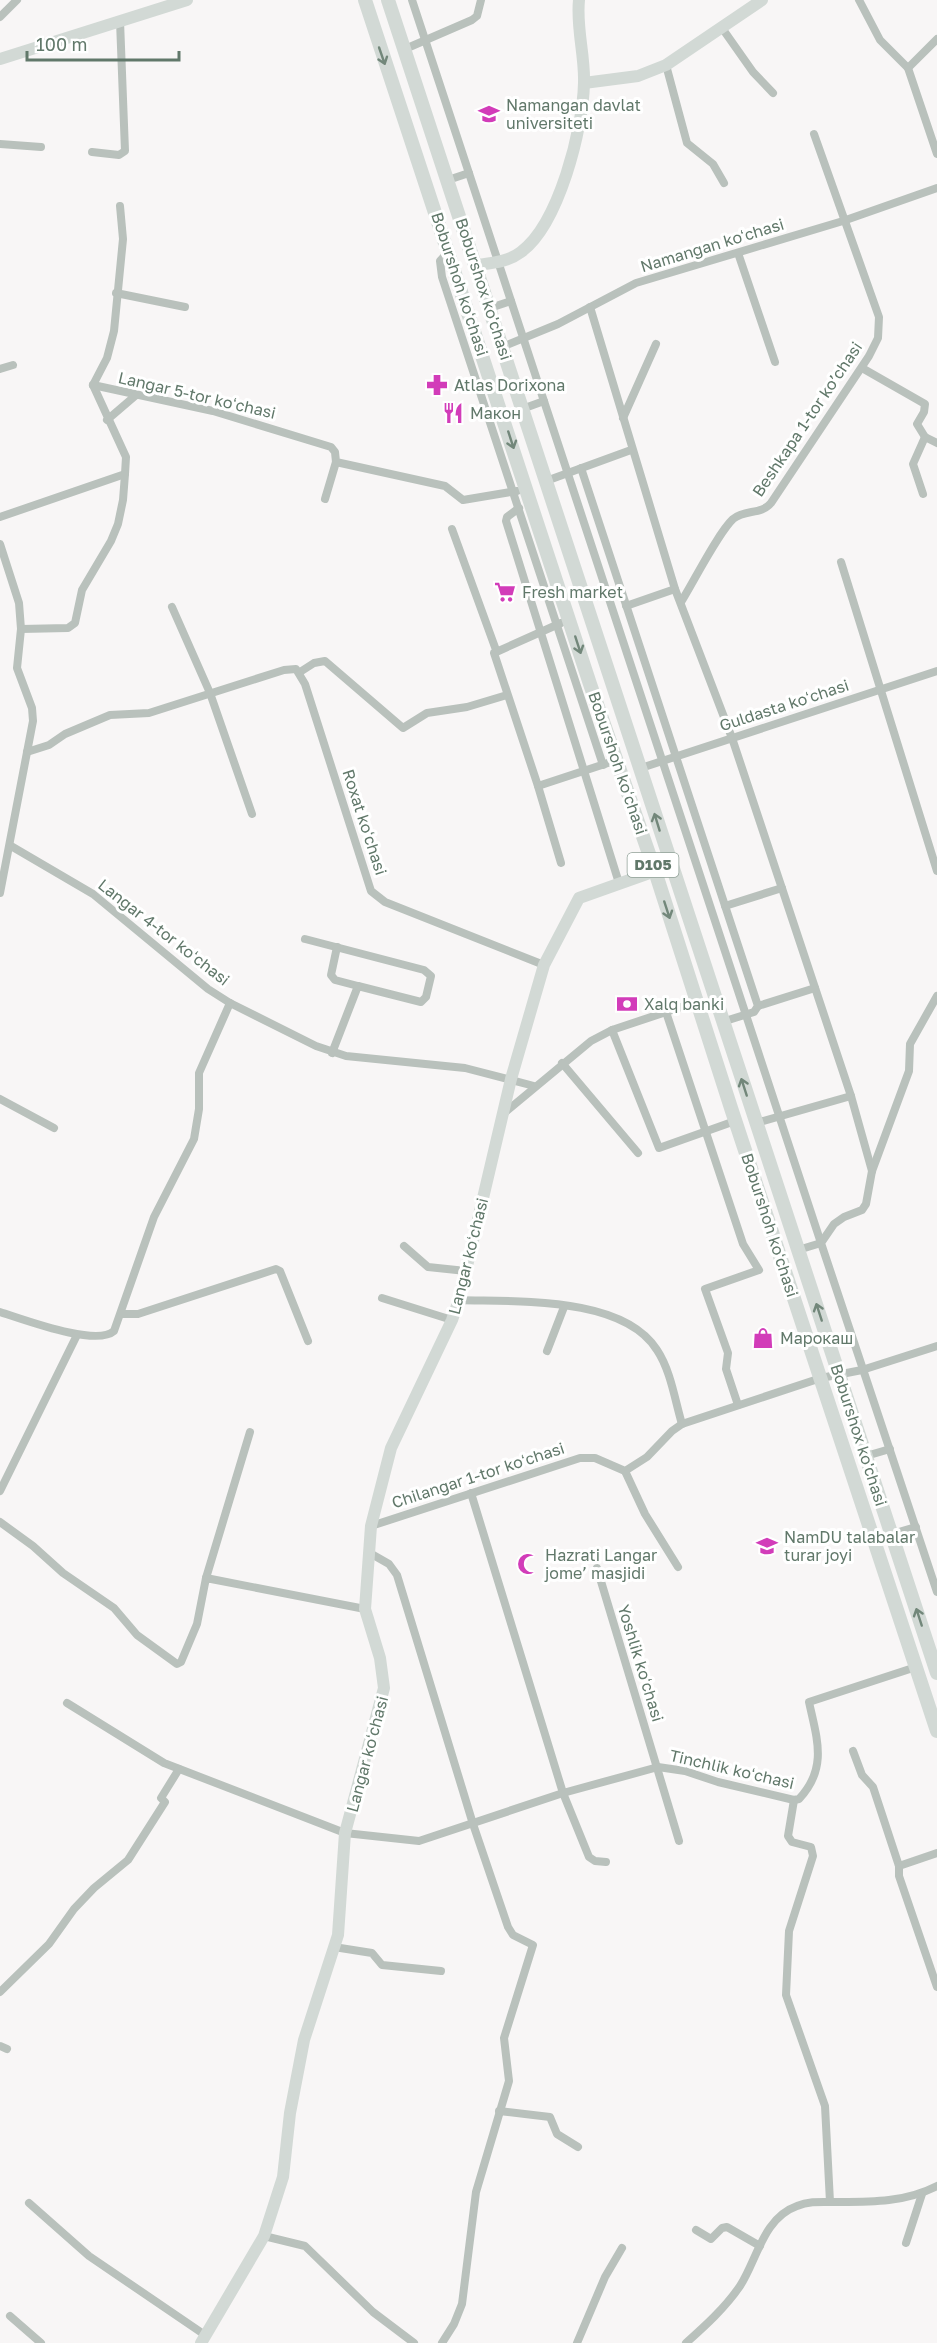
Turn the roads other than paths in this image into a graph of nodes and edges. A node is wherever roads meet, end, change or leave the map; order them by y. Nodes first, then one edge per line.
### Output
1 (17, 0) edge
2 (187, 0) edge
3 (364, 0) edge
4 (388, 0) edge
5 (411, 0) edge
6 (481, 0) edge
7 (579, 0) edge
8 (762, 0) edge
9 (859, 0) edge
10 (0, 17) edge
11 (120, 21) junction
12 (722, 28) junction
13 (425, 39) junction
14 (937, 39) edge
15 (405, 49) junction
16 (0, 59) edge
17 (666, 65) junction
18 (908, 68) junction
19 (584, 83) junction
20 (773, 93) dead end
21 (814, 134) dead end
22 (0, 144) edge
23 (40, 147) dead end
24 (92, 152) dead end
25 (937, 154) edge
26 (469, 172) junction
27 (448, 180) junction
28 (724, 183) dead end
29 (937, 188) edge
30 (120, 206) dead end
31 (843, 221) junction
32 (738, 253) junction
33 (498, 262) junction
34 (477, 265) junction
35 (116, 293) junction
36 (511, 301) junction
37 (185, 307) dead end
38 (590, 307) junction
39 (490, 308) junction
40 (523, 339) junction
41 (656, 344) dead end
42 (502, 347) junction
43 (775, 362) dead end
44 (13, 365) dead end
45 (861, 368) junction
46 (0, 369) edge
47 (93, 385) junction
48 (135, 396) junction
49 (544, 401) junction
50 (522, 409) junction
51 (623, 418) junction
52 (107, 420) junction
53 (925, 437) junction
54 (937, 443) edge
55 (631, 450) junction
56 (336, 462) junction
57 (581, 468) junction
58 (568, 473) junction
59 (125, 474) junction
60 (546, 481) junction
61 (520, 490) junction
62 (923, 494) dead end
63 (325, 499) dead end
64 (519, 508) junction
65 (0, 517) edge
66 (452, 529) dead end
67 (0, 544) edge
68 (841, 562) dead end
69 (549, 577) junction
70 (526, 585) junction
71 (675, 589) junction
72 (681, 602) junction
73 (626, 606) junction
74 (172, 607) dead end
75 (563, 622) junction
76 (21, 629) junction
77 (541, 631) junction
78 (496, 650) junction
79 (937, 671) edge
80 (300, 672) junction
81 (881, 690) junction
82 (210, 693) junction
83 (507, 695) junction
84 (732, 738) junction
85 (27, 752) junction
86 (676, 756) junction
87 (617, 760) junction
88 (663, 760) junction
89 (603, 765) junction
90 (640, 768) junction
91 (585, 771) junction
92 (538, 786) junction
93 (252, 814) dead end
94 (11, 846) junction
95 (561, 863) dead end
96 (655, 871) junction
97 (937, 871) edge
98 (619, 883) junction
99 (782, 888) junction
100 (0, 893) edge
101 (725, 906) junction
102 (305, 939) dead end
103 (337, 946) junction
104 (544, 965) junction
105 (358, 986) junction
106 (816, 988) junction
107 (937, 996) edge
108 (696, 1002) junction
109 (230, 1003) junction
110 (758, 1006) junction
111 (666, 1012) junction
112 (746, 1015) junction
113 (722, 1022) junction
114 (612, 1030) junction
115 (332, 1053) junction
116 (562, 1064) junction
117 (511, 1079) junction
118 (534, 1086) junction
119 (851, 1096) junction
120 (0, 1099) edge
121 (503, 1114) junction
122 (780, 1116) junction
123 (735, 1121) junction
124 (756, 1123) junction
125 (54, 1128) dead end
126 (705, 1131) junction
127 (638, 1153) dead end
128 (872, 1171) junction
129 (821, 1243) junction
130 (404, 1246) dead end
131 (798, 1250) junction
132 (466, 1271) junction
133 (382, 1298) dead end
134 (459, 1300) junction
135 (564, 1307) junction
136 (0, 1312) edge
137 (121, 1314) junction
138 (452, 1320) junction
139 (77, 1335) junction
140 (308, 1341) dead end
141 (937, 1346) edge
142 (547, 1351) dead end
143 (862, 1370) junction
144 (840, 1375) junction
145 (821, 1378) junction
146 (738, 1405) junction
147 (682, 1424) junction
148 (250, 1432) dead end
149 (890, 1449) junction
150 (866, 1456) junction
151 (625, 1471) junction
152 (0, 1491) edge
153 (471, 1493) junction
154 (0, 1522) edge
155 (370, 1526) junction
156 (916, 1527) junction
157 (892, 1534) junction
158 (368, 1552) junction
159 (678, 1567) dead end
160 (597, 1568) dead end
161 (206, 1578) junction
162 (937, 1592) edge
163 (365, 1609) junction
164 (916, 1666) junction
165 (937, 1673) edge
166 (67, 1703) dead end
167 (937, 1731) edge
168 (854, 1751) dead end
169 (657, 1767) junction
170 (179, 1769) junction
171 (563, 1793) junction
172 (794, 1800) junction
173 (473, 1824) junction
174 (345, 1833) junction
175 (679, 1841) dead end
176 (937, 1853) edge
177 (606, 1862) dead end
178 (899, 1866) junction
179 (334, 1947) junction
180 (441, 1971) dead end
181 (937, 1987) edge
182 (0, 1992) edge
183 (499, 2111) junction
184 (578, 2147) dead end
185 (937, 2187) edge
186 (922, 2194) junction
187 (830, 2202) junction
188 (29, 2203) dead end
189 (696, 2230) dead end
190 (264, 2236) junction
191 (906, 2243) dead end
192 (760, 2246) junction
193 (622, 2248) dead end
194 (10, 2316) dead end
195 (203, 2339) edge
196 (41, 2343) edge
197 (414, 2343) edge
198 (442, 2343) edge
199 (577, 2343) edge
200 (686, 2343) edge

1 - 10 street
2 - 11 street
3 -> 61 main road, Boburshoh koʻchasi / D105
4 - 15 main road, Boburshox ko'chasi / D105
5 - 13 street
6 - 13 street
7 - 19 street
8 - 12 street
9 - 18 street
11 - 16 street
11 - 24 street
12 - 17 street
12 - 20 street
13 - 15 street
13 - 26 street
14 - 18 street
15 - 27 main road, Boburshox ko'chasi / D105
17 - 19 street
17 - 28 street
18 - 25 street
19 - 33 street
21 - 31 street, Beshkapa 1-tor koʼchasi
22 - 23 street
26 - 27 street
26 - 33 street
27 - 34 main road, Boburshox ko'chasi / D105
29 - 31 street, Namangan koʻchasi
30 - 35 street, Langar 5-tor koʻchasi
31 - 32 street, Namangan koʻchasi
31 - 45 street, Beshkapa 1-tor koʼchasi
32 - 38 street, Namangan koʻchasi
32 - 43 street
33 - 34 street
33 - 36 street
34 - 39 main road, Boburshox ko'chasi / D105
35 - 37 street
35 - 47 street, Langar 5-tor koʻchasi
36 - 39 street
36 - 40 street
38 - 40 street, Namangan koʻchasi
38 - 51 street
39 - 42 main road, Boburshox ko'chasi / D105
40 - 42 street, Namangan koʻchasi
40 - 49 street
41 - 51 street
42 - 50 main road, Boburshox ko'chasi / D105
44 - 46 street
45 - 53 street
45 - 72 street, Beshkapa 1-tor koʼchasi
47 - 48 street, Langar 5-tor koʻchasi
47 - 52 street
48 - 52 street
48 - 56 street, Langar 5-tor koʻchasi
49 - 50 street
49 - 58 street
50 - 60 main road, Boburshox ko'chasi / D105
51 - 55 street
52 - 59 street
53 - 54 street
53 - 62 street
55 - 57 street
55 - 71 street
56 - 61 street
56 - 63 street
57 - 58 street
57 - 73 street
58 - 60 street
58 - 88 street
59 - 65 street
59 - 76 street
60 - 90 main road, Boburshox ko'chasi / D105
61 - 64 street
61 - 69 main road, Boburshoh koʻchasi / D105
64 - 69 street
64 - 70 street
66 - 78 street
67 - 76 street
68 - 81 street
69 - 70 street
69 - 75 main road, Boburshoh koʻchasi / D105
70 - 77 street
71 - 72 street
71 - 73 street
72 - 84 street
73 - 86 street
74 - 82 street
75 - 77 street
75 -> 87 main road, Boburshoh koʻchasi / D105
75 - 89 street
76 - 85 street
77 - 78 street
77 - 91 street
78 - 83 street
79 - 81 street, Guldasta koʻchasi
80 - 82 street
80 - 83 street
80 - 104 street, Roxat koʻchasi
81 - 84 street, Guldasta koʻchasi
81 - 97 street
82 - 85 street
82 - 93 street
83 - 92 street
84 - 86 street, Guldasta koʻchasi
84 - 99 street
85 - 94 street
86 - 88 street, Guldasta koʻchasi
86 - 101 street
87 - 89 street
87 - 96 main road, Boburshoh koʻchasi / D105
88 - 90 street, Guldasta koʻchasi
88 - 112 street
89 - 91 street
113 -> 90 main road, Boburshox ko'chasi / D105
91 - 92 street
91 - 98 street
92 - 95 street
94 - 100 street
94 - 109 street, Langar 4-tor koʻchasi
96 - 98 street, Langar koʻchasi
96 -> 108 main road, Boburshoh koʻchasi / D105
98 - 104 street, Langar koʻchasi
99 - 101 street
99 - 106 street
101 - 110 street
102 - 103 street
103 - 105 street
103 - 105 street
104 - 117 street, Langar koʻchasi
105 - 115 street
106 - 110 street
106 - 119 street
107 - 128 street
108 - 111 street
108 - 123 main road, Boburshoh koʻchasi / D105
109 - 115 street, Langar 4-tor koʻchasi
109 - 137 street
110 - 112 street
111 - 114 street
111 - 126 street
112 - 113 street
112 - 122 street
124 -> 113 main road, Boburshox ko'chasi / D105
114 - 116 street
114 - 126 street
115 - 117 street, Langar 4-tor koʻchasi
116 - 118 street
116 - 127 street
117 - 118 street, Langar 4-tor koʻchasi
117 - 121 street, Langar koʻchasi
118 - 121 street
119 - 122 street
119 - 128 street
120 - 125 street
121 - 132 street, Langar koʻchasi
122 - 124 street
122 - 129 street
123 - 126 street
123 - 145 main road, Boburshoh koʻchasi / D105
124 - 131 main road, Boburshox ko'chasi / D105
126 - 146 street
128 - 129 street
129 - 131 street
129 - 143 street
130 - 132 street
144 -> 131 main road, Boburshox ko'chasi / D105
132 - 134 street, Langar koʻchasi
133 - 138 street
134 - 135 street
134 - 138 street, Langar koʻchasi
135 - 142 street
135 - 147 street
136 - 139 street
137 - 139 street
137 - 140 street
138 - 155 street, Langar koʻchasi
139 - 152 street
141 - 143 street
143 - 144 street
143 - 149 street
144 - 145 street
144 - 150 main road, Boburshox ko'chasi / D105
145 - 146 street
145 - 164 main road, Boburshoh koʻchasi / D105
146 - 147 street
147 - 151 street
148 - 161 street
149 - 150 street
149 - 156 street
150 - 157 main road, Boburshox ko'chasi / D105
151 - 153 street, Chilangar 1-tor koʻchasi
151 - 159 street
153 - 155 street, Chilangar 1-tor koʻchasi
153 - 171 street
154 - 161 street
155 - 158 street, Langar koʻchasi
156 - 157 street
156 - 162 street
165 -> 157 main road, Boburshox ko'chasi / D105
158 - 163 street, Langar koʻchasi
158 - 173 street
160 - 169 street, Yoshlik koʻchasi
161 - 163 street
163 - 174 street, Langar koʻchasi
164 - 167 main road, Boburshoh koʻchasi / D105
164 - 172 street, Tinchlik koʻchasi
166 - 170 street, Tinchlik koʻchasi
168 - 178 street
169 - 171 street, Tinchlik koʻchasi
169 - 172 street, Tinchlik koʻchasi
169 - 175 street, Yoshlik koʻchasi
170 - 174 street, Tinchlik koʻchasi
170 - 182 street
171 - 173 street, Tinchlik koʻchasi
171 - 177 street
172 - 187 street
173 - 174 street, Tinchlik koʻchasi
173 - 183 street
174 - 179 street, Langar koʻchasi
176 - 178 street
178 - 181 street
179 - 180 street
179 - 190 street, Langar koʻchasi
183 - 184 street
183 - 198 street
185 - 186 street
186 - 187 street
186 - 191 street
187 - 192 street
188 - 195 street
189 - 192 street
190 - 195 street, Langar koʻchasi
190 - 197 street
192 - 200 street
193 - 199 street
194 - 196 street

